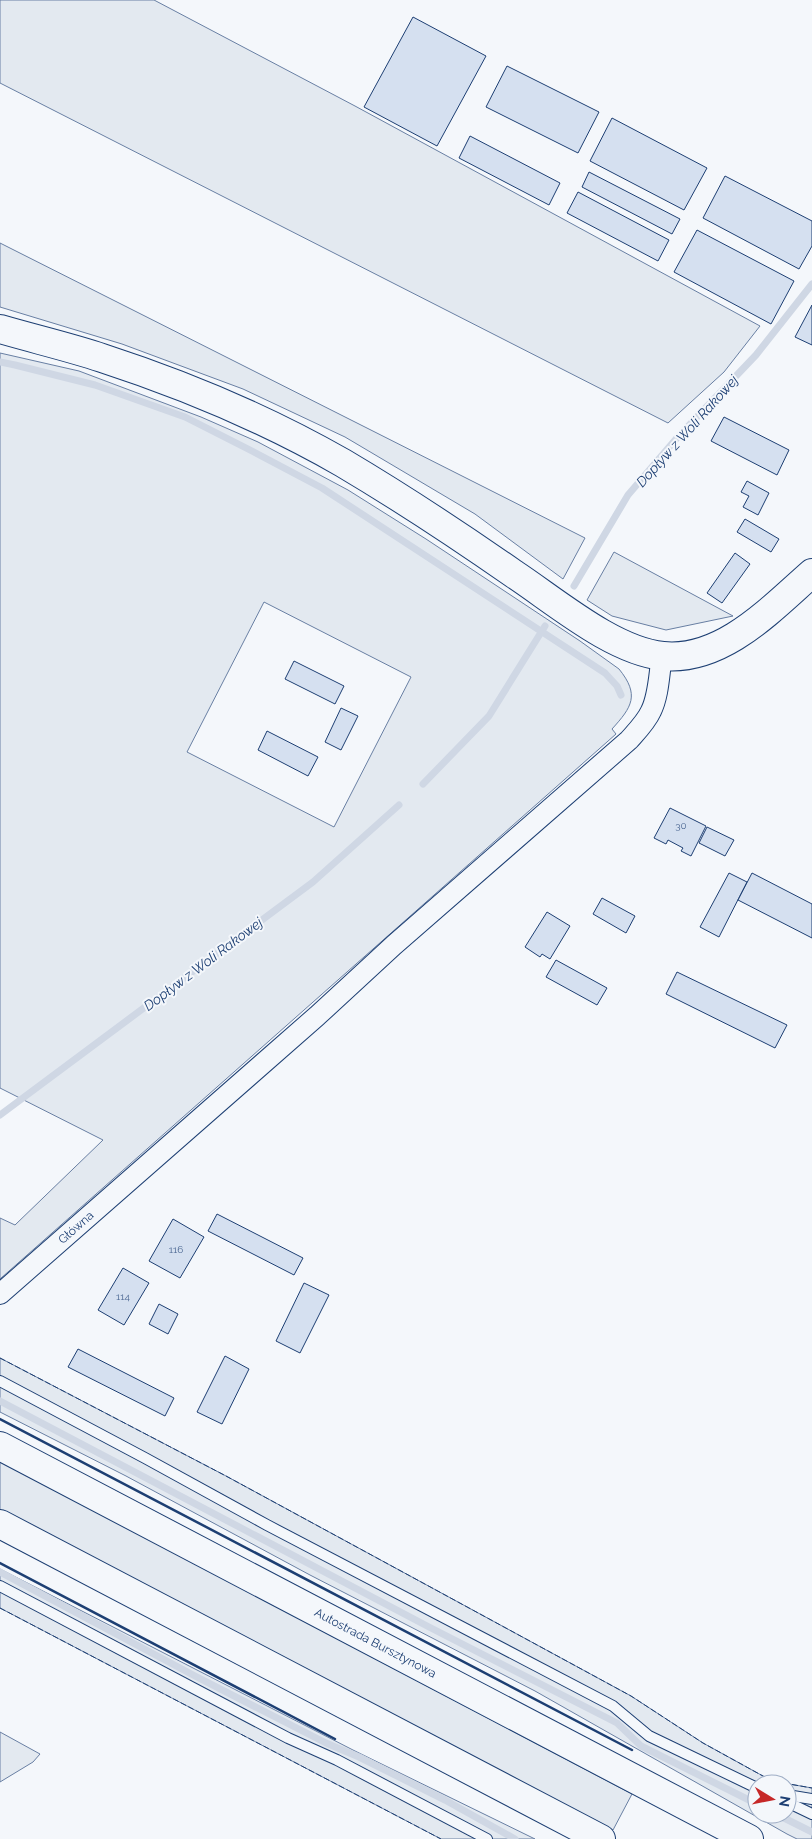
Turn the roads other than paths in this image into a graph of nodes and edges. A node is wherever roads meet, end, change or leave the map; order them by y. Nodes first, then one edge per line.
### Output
1 (5, 332) edge
2 (812, 573) edge
3 (662, 656) junction
4 (0, 1294) edge
5 (0, 1381) edge
6 (0, 1446) edge
7 (0, 1524) edge
8 (0, 1586) edge
9 (747, 1783) edge
10 (797, 1797) edge
11 (812, 1799) edge
12 (797, 1807) edge
13 (812, 1814) edge
14 (487, 1839) edge
15 (602, 1839) edge
16 (750, 1839) edge

1 - 3 main road
2 - 3 main road
3 - 4 street, Główna
5 - 9 lane
6 - 16 main road, Autostrada Bursztynowa
7 - 15 main road
8 - 14 lane
10 - 11 lane
12 - 13 lane

